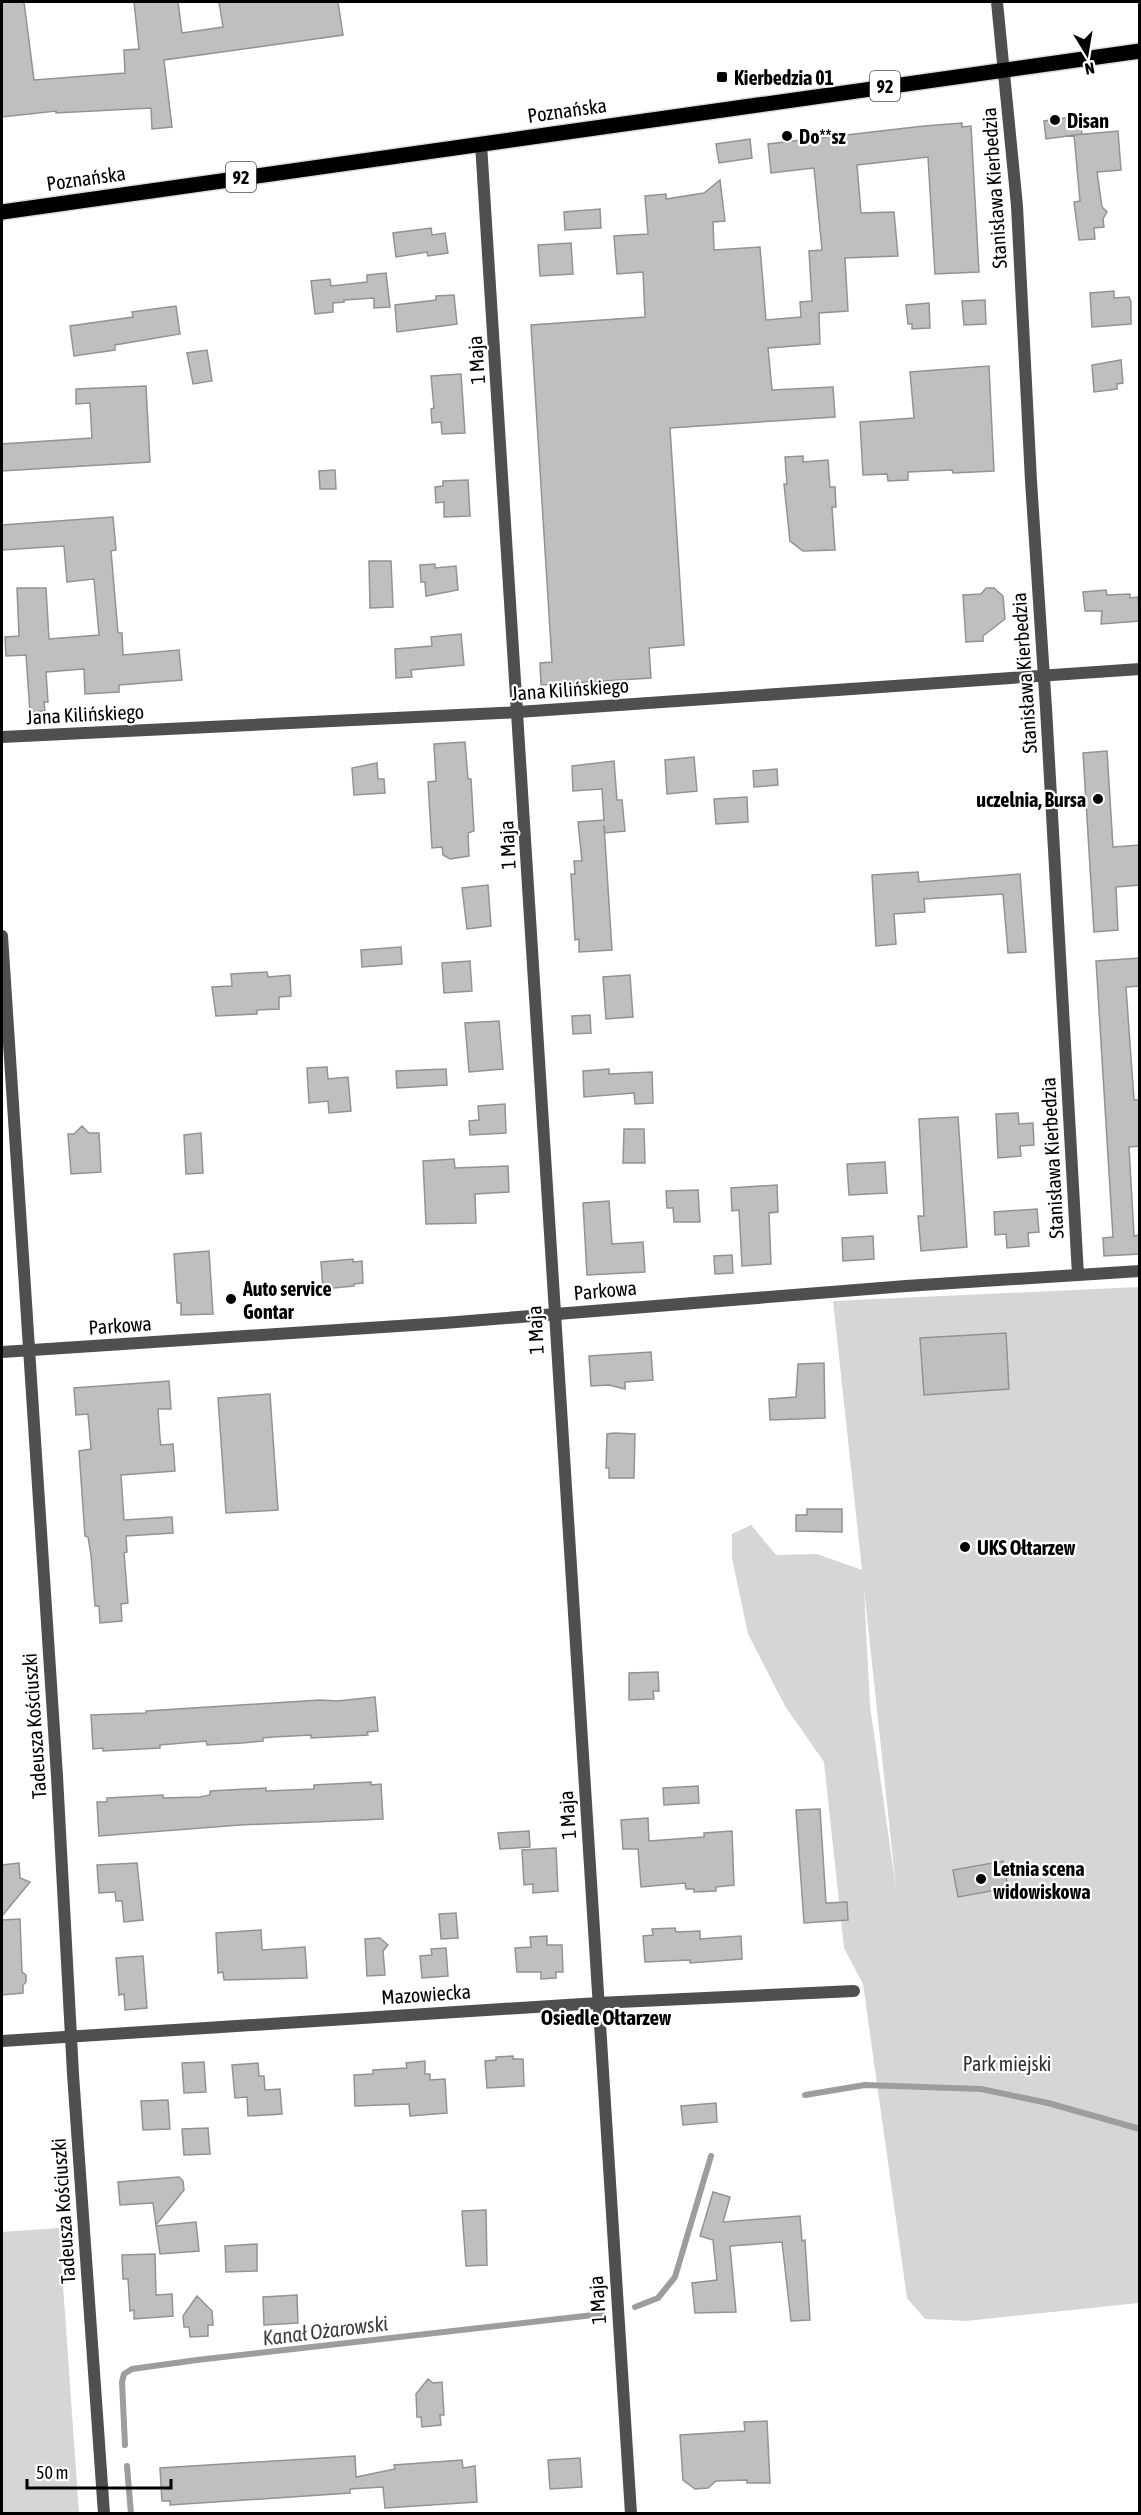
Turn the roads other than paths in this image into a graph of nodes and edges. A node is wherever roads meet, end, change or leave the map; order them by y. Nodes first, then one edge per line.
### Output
1 (997, 2) edge
2 (1140, 51) edge
3 (1005, 68) junction
4 (481, 144) junction
5 (2, 212) edge
6 (1140, 669) edge
7 (1043, 675) junction
8 (518, 712) junction
9 (2, 737) edge
10 (2, 936) edge
11 (1140, 1271) edge
12 (1078, 1275) junction
13 (555, 1314) junction
14 (28, 1350) junction
15 (2, 1352) edge
16 (854, 1991) dead end
17 (598, 2003) junction
18 (71, 2037) junction
19 (2, 2041) edge
20 (104, 2514) edge
21 (631, 2514) edge

1 - 3 street, Stanisława Kierbedzia
2 - 3 main road, Poznańska / 92
3 - 4 main road, Poznańska / 92
3 - 7 street, Stanisława Kierbedzia
4 - 5 main road, Poznańska / 92
4 - 8 street, 1 Maja
6 - 7 street, Jana Kilińskiego
7 - 8 street, Jana Kilińskiego
7 - 12 street, Stanisława Kierbedzia
8 - 9 street, Jana Kilińskiego
8 - 13 street, 1 Maja
10 - 14 street, Tadeusza Kościuszki
11 - 12 street, Parkowa
12 - 13 street, Parkowa
13 - 14 street, Parkowa
13 - 17 street, 1 Maja
14 - 15 street, Parkowa
14 - 18 street, Tadeusza Kościuszki
16 - 17 street, Mazowiecka
17 - 18 street, Mazowiecka
17 - 21 street, 1 Maja
18 - 19 street, Mazowiecka
18 - 20 street, Tadeusza Kościuszki

